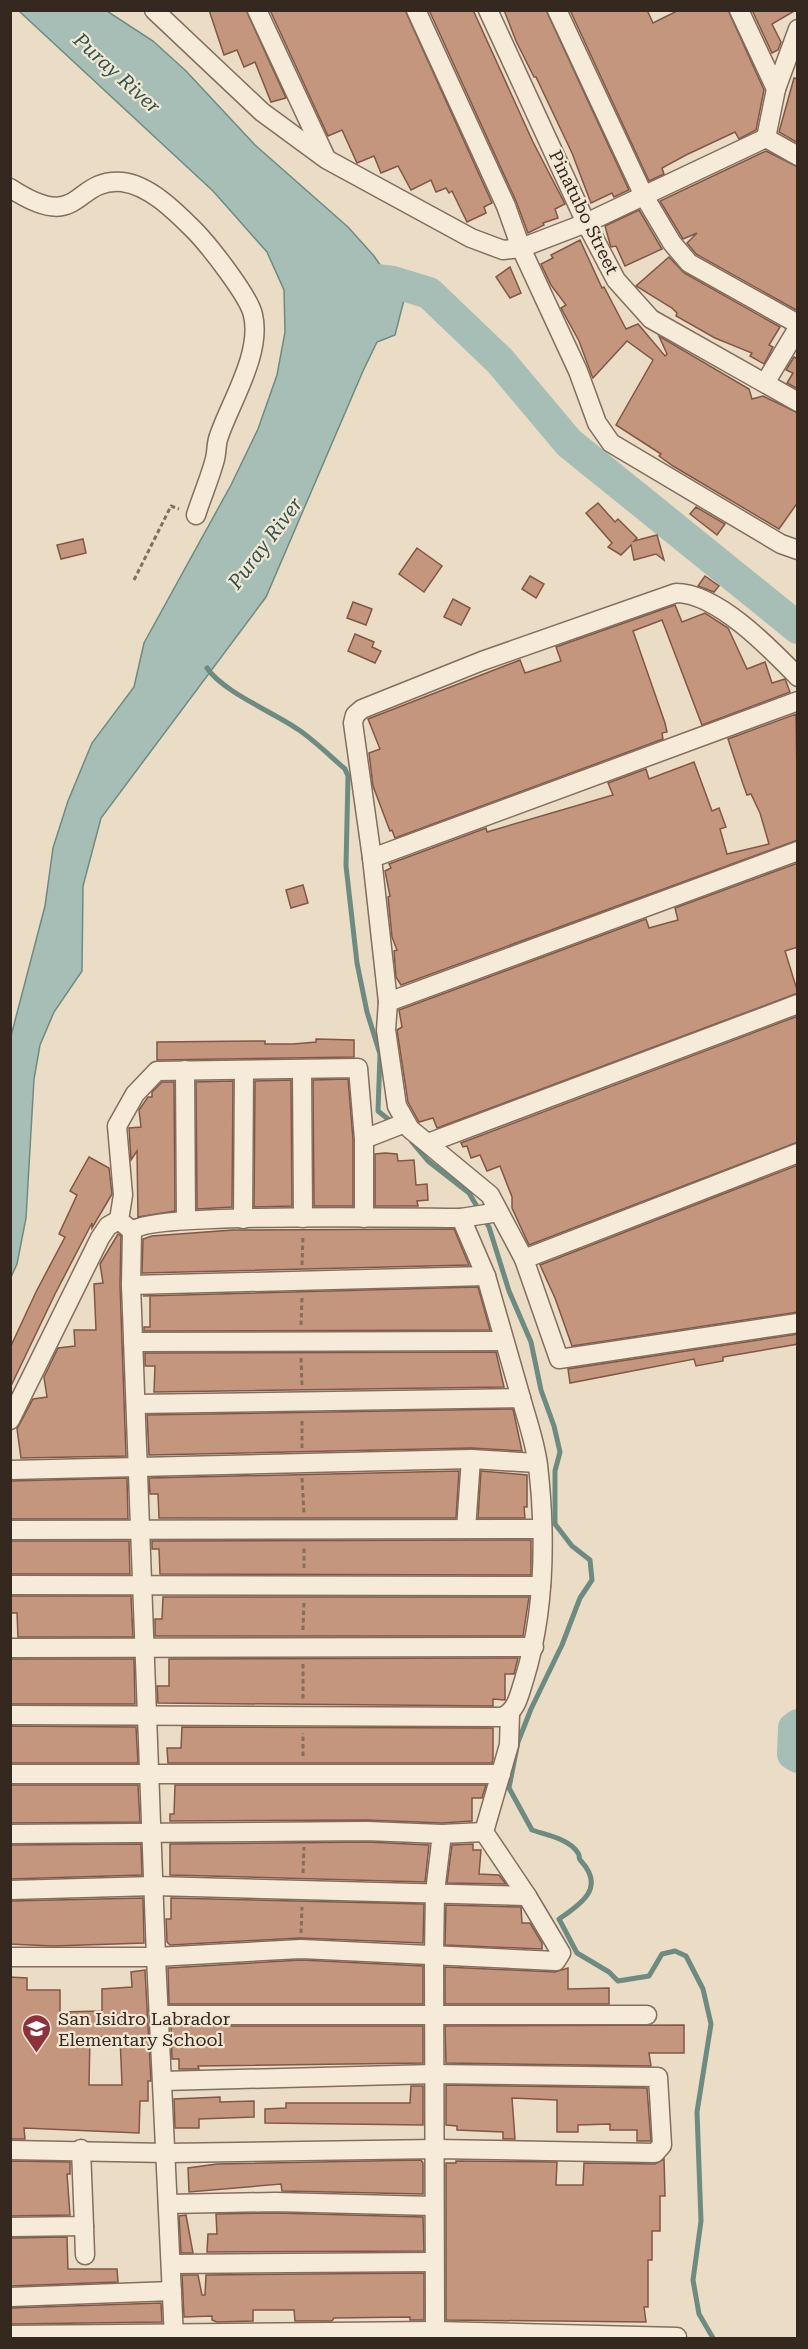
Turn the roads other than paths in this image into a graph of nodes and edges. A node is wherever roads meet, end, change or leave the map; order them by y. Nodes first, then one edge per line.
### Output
1 (154, 10) edge
2 (257, 10) edge
3 (416, 10) edge
4 (488, 10) edge
5 (557, 10) edge
6 (739, 10) edge
7 (798, 29) edge
8 (776, 89) junction
9 (766, 138) junction
10 (798, 156) edge
11 (326, 159) junction
12 (10, 188) edge
13 (644, 196) junction
14 (586, 223) junction
15 (521, 248) junction
16 (798, 326) edge
17 (765, 383) junction
18 (798, 402) edge
19 (196, 515) dead end
20 (798, 550) edge
21 (798, 677) edge
22 (798, 701) edge
23 (798, 851) edge
24 (372, 858) junction
25 (388, 1002) junction
26 (798, 1004) edge
27 (302, 1069) junction
28 (185, 1070) junction
29 (244, 1070) junction
30 (402, 1124) junction
31 (372, 1136) junction
32 (429, 1143) junction
33 (798, 1153) edge
34 (480, 1215) junction
35 (303, 1218) junction
36 (364, 1218) junction
37 (243, 1219) junction
38 (186, 1220) junction
39 (126, 1225) junction
40 (524, 1259) junction
41 (486, 1276) junction
42 (131, 1285) junction
43 (798, 1323) edge
44 (503, 1341) junction
45 (133, 1342) junction
46 (521, 1398) junction
47 (136, 1404) junction
48 (10, 1420) edge
49 (471, 1459) junction
50 (537, 1463) junction
51 (138, 1467) junction
52 (10, 1470) edge
53 (141, 1529) junction
54 (466, 1529) junction
55 (541, 1529) junction
56 (10, 1530) edge
57 (10, 1586) edge
58 (541, 1586) junction
59 (143, 1587) junction
60 (534, 1647) junction
61 (10, 1648) edge
62 (146, 1649) junction
63 (510, 1714) junction
64 (10, 1715) edge
65 (148, 1716) junction
66 (151, 1773) junction
67 (10, 1774) edge
68 (501, 1774) junction
69 (153, 1832) junction
70 (484, 1832) junction
71 (10, 1834) edge
72 (442, 1834) junction
73 (155, 1886) junction
74 (10, 1890) edge
75 (435, 1892) junction
76 (527, 1896) junction
77 (434, 1954) junction
78 (10, 1957) edge
79 (156, 1957) junction
80 (435, 2014) junction
81 (160, 2015) junction
82 (647, 2015) dead end
83 (434, 2074) junction
84 (163, 2081) junction
85 (436, 2149) junction
86 (10, 2150) edge
87 (81, 2150) junction
88 (167, 2153) junction
89 (168, 2204) junction
90 (434, 2206) junction
91 (84, 2226) junction
92 (10, 2227) edge
93 (85, 2254) dead end
94 (434, 2262) junction
95 (171, 2264) junction
96 (172, 2290) junction
97 (10, 2297) edge
98 (435, 2331) junction
99 (10, 2335) edge
100 (174, 2335) edge
101 (677, 2337) edge

1 - 11 street
2 - 11 street
3 - 15 street
4 - 14 street, Pinatubo Street
5 - 13 street
6 - 8 street
7 - 8 street
8 - 9 street
9 - 10 street
9 - 13 street
11 - 15 street
12 - 19 street
13 - 14 street
13 - 16 street
14 - 15 street
14 - 17 street, Pinatubo Street
15 - 20 street
16 - 17 street
17 - 18 street, Pinatubo Street
21 - 24 street
22 - 24 street
23 - 25 street
24 - 25 street
25 - 30 street
26 - 32 street
27 - 29 street
27 - 31 street
27 - 35 street
28 - 29 street
28 - 38 street
28 - 39 street
29 - 37 street
30 - 31 street
30 - 32 street
31 - 36 street
32 - 34 street
33 - 40 street
34 - 36 street
34 - 40 street
34 - 41 street
35 - 36 street
35 - 37 street
37 - 38 street
38 - 39 street
39 - 42 street
39 - 48 street
40 - 43 street
41 - 42 street
41 - 44 street
42 - 45 street
44 - 45 street
44 - 46 street
45 - 47 street
46 - 47 street
46 - 50 street
47 - 51 street
49 - 50 street
49 - 51 street
49 - 54 street
50 - 55 street
51 - 52 street
51 - 53 street
53 - 54 street
53 - 56 street
53 - 59 street
54 - 55 street
55 - 58 street
57 - 59 street
58 - 59 street
58 - 60 street
59 - 62 street
60 - 62 street
60 - 63 street
61 - 62 street
62 - 65 street
63 - 65 street
63 - 68 street
64 - 65 street
65 - 66 street
66 - 67 street
66 - 68 street
66 - 69 street
68 - 70 street
69 - 71 street
69 - 72 street
69 - 73 street
70 - 72 street
70 - 76 street
72 - 75 street
73 - 74 street
73 - 75 street
73 - 79 street
75 - 76 street
75 - 77 street
76 - 77 street
77 - 79 street
77 - 80 street
78 - 79 street
79 - 81 street
80 - 81 street
80 - 82 street
80 - 83 street
81 - 84 street
83 - 84 street
83 - 85 street
83 - 85 street
84 - 88 street
85 - 88 street
85 - 90 street
86 - 87 street
87 - 88 street
87 - 91 street
88 - 89 street
89 - 90 street
89 - 95 street
90 - 94 street
91 - 92 street
91 - 93 street
94 - 95 street
94 - 98 street
95 - 96 street
96 - 97 street
96 - 100 street
98 - 100 street
98 - 101 street
99 - 100 street

